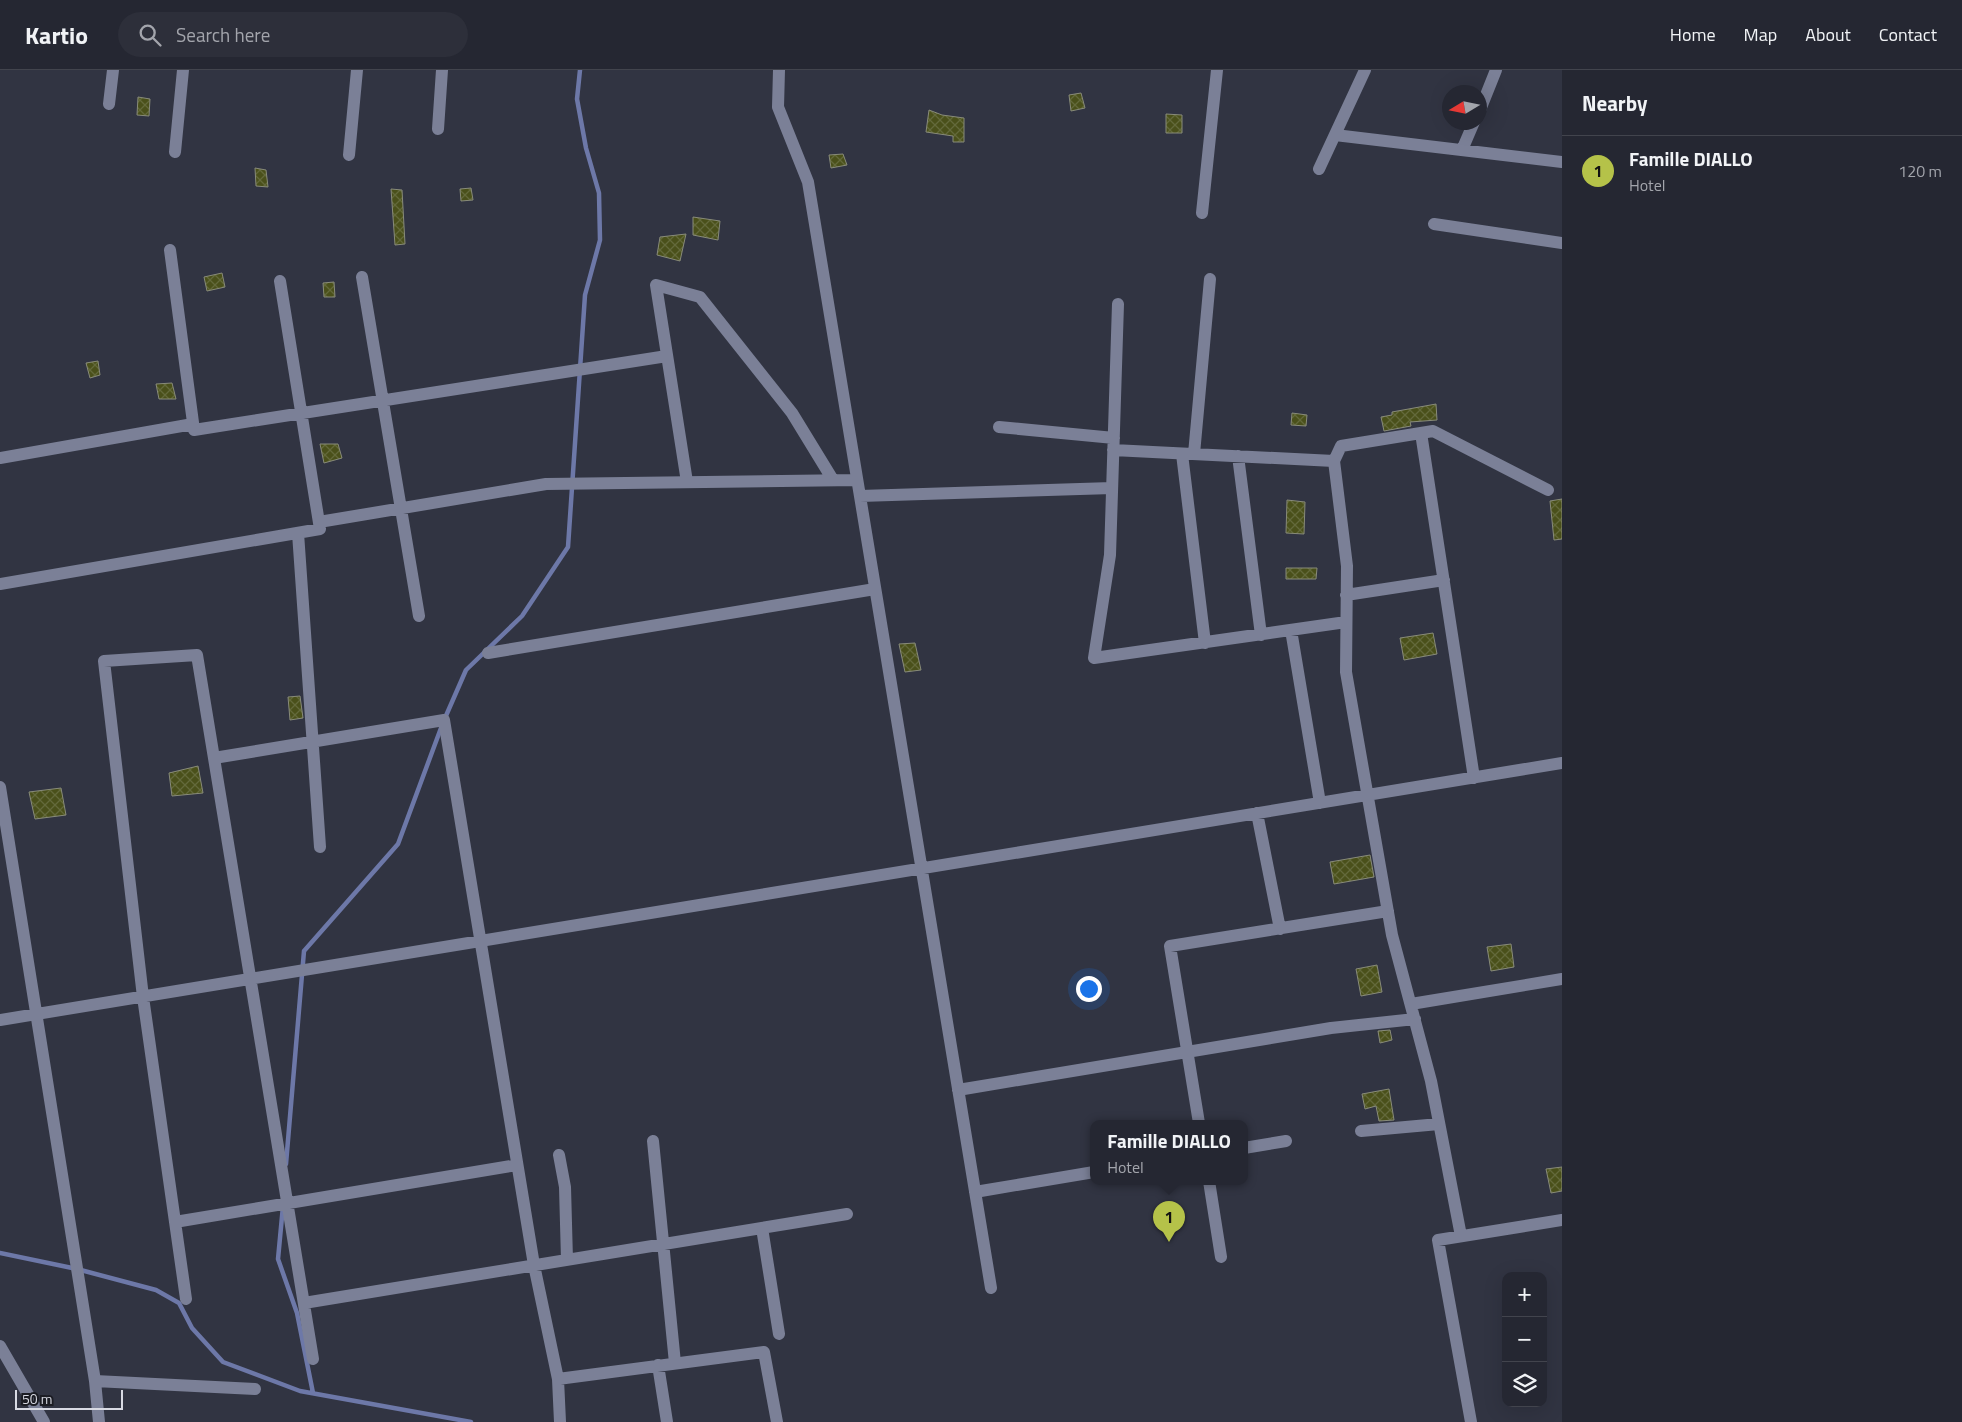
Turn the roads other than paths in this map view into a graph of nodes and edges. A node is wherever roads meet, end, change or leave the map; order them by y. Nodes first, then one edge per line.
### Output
1 (113, 70) edge
2 (183, 70) edge
3 (357, 70) edge
4 (442, 70) edge
5 (779, 70) edge
6 (1217, 70) edge
7 (1365, 70) edge
8 (1496, 70) edge
9 (1487, 92) edge
10 (109, 104) dead end
11 (438, 128) dead end
12 (1471, 130) edge
13 (1335, 134) junction
14 (1462, 150) junction
15 (175, 152) dead end
16 (349, 155) dead end
17 (1562, 162) edge
18 (1319, 169) dead end
19 (1202, 214) dead end
20 (1434, 224) dead end
21 (1562, 243) edge
22 (170, 250) dead end
23 (362, 276) dead end
24 (1210, 279) dead end
25 (280, 281) dead end
26 (1118, 304) dead end
27 (667, 356) junction
28 (383, 400) junction
29 (301, 413) junction
30 (193, 424) junction
31 (999, 427) dead end
32 (1421, 432) junction
33 (1114, 444) junction
34 (1188, 454) junction
35 (1238, 456) junction
36 (0, 458) edge
37 (1334, 461) junction
38 (833, 480) junction
39 (857, 480) junction
40 (687, 482) junction
41 (1112, 488) junction
42 (1548, 490) dead end
43 (860, 496) junction
44 (401, 508) junction
45 (319, 522) junction
46 (298, 533) junction
47 (1444, 580) junction
48 (0, 584) edge
49 (875, 589) junction
50 (1346, 595) junction
51 (419, 616) dead end
52 (1346, 622) junction
53 (1291, 630) junction
54 (1261, 635) junction
55 (1205, 643) junction
56 (488, 652) dead end
57 (313, 742) junction
58 (214, 758) junction
59 (1562, 763) edge
60 (1474, 778) junction
61 (0, 788) edge
62 (1368, 795) junction
63 (1320, 803) junction
64 (1257, 814) junction
65 (320, 847) dead end
66 (922, 869) junction
67 (1388, 911) junction
68 (1280, 928) junction
69 (480, 941) junction
70 (250, 979) junction
71 (1562, 979) edge
72 (143, 997) junction
73 (1411, 1004) junction
74 (36, 1014) junction
75 (1415, 1019) junction
76 (0, 1020) edge
77 (1188, 1052) junction
78 (958, 1090) junction
79 (1199, 1120) edge
80 (1439, 1124) junction
81 (1361, 1131) dead end
82 (653, 1141) dead end
83 (1286, 1141) dead end
84 (1248, 1147) edge
85 (560, 1156) dead end
86 (517, 1165) junction
87 (1090, 1173) edge
88 (1210, 1185) edge
89 (975, 1192) junction
90 (287, 1203) junction
91 (847, 1214) dead end
92 (1562, 1220) edge
93 (175, 1222) junction
94 (762, 1228) junction
95 (1461, 1236) junction
96 (663, 1244) junction
97 (1221, 1257) dead end
98 (567, 1260) junction
99 (534, 1265) junction
100 (990, 1288) dead end
101 (186, 1299) dead end
102 (304, 1303) junction
103 (779, 1334) dead end
104 (0, 1346) edge
105 (313, 1359) dead end
106 (675, 1363) junction
107 (658, 1366) junction
108 (558, 1378) junction
109 (96, 1381) junction
110 (255, 1389) dead end
111 (44, 1422) edge
112 (98, 1422) edge
113 (560, 1422) edge
114 (667, 1422) edge
115 (777, 1422) edge
116 (1471, 1422) edge

1 - 10 street
2 - 15 street
3 - 16 street
4 - 11 street
5 - 39 street
6 - 19 street
7 - 13 street
8 - 9 street
12 - 14 street
13 - 14 street
13 - 18 street
14 - 17 street
20 - 21 street
22 - 30 street
23 - 28 street
24 - 34 street
25 - 29 street
26 - 33 street
27 - 28 street
27 - 38 street
27 - 40 street
28 - 29 street
28 - 44 street
29 - 30 street
29 - 45 street
30 - 36 street
31 - 33 street
32 - 37 street
32 - 42 street
32 - 47 street
33 - 34 street
33 - 41 street
34 - 35 street
34 - 55 street
35 - 37 street
35 - 54 street
37 - 50 street
38 - 39 street
38 - 40 street
39 - 43 street
40 - 44 street
41 - 43 street
41 - 55 street
43 - 49 street
44 - 45 street
44 - 51 street
45 - 46 street
46 - 48 street
46 - 57 street
47 - 50 street
47 - 60 street
49 - 56 street
49 - 66 street
50 - 52 street
52 - 53 street
52 - 62 street
53 - 54 street
53 - 63 street
54 - 55 street
57 - 58 street
57 - 65 street
57 - 69 street
58 - 70 street
58 - 72 street
59 - 60 street
60 - 62 street
61 - 74 street
62 - 63 street
62 - 67 street
63 - 64 street
64 - 66 street
64 - 68 street
66 - 69 street
66 - 78 street
67 - 68 street
67 - 73 street
68 - 77 street
69 - 70 street
69 - 86 street
70 - 72 street
70 - 90 street
71 - 73 street
72 - 74 street
72 - 93 street
73 - 75 street
74 - 76 street
74 - 109 street
75 - 77 street
75 - 80 street
77 - 78 street
77 - 79 street
78 - 89 street
80 - 81 street
80 - 95 street
82 - 96 street
83 - 84 street
85 - 98 street
86 - 90 street
86 - 99 street
87 - 89 street
88 - 97 street
89 - 100 street
90 - 93 street
90 - 102 street
91 - 94 street
92 - 95 street
93 - 101 street
94 - 96 street
94 - 103 street
95 - 116 street
96 - 98 street
96 - 106 street
98 - 99 street
99 - 102 street
99 - 108 street
102 - 105 street
104 - 111 street
106 - 107 street
106 - 115 street
107 - 108 street
107 - 114 street
108 - 113 street
109 - 110 street
109 - 112 street

